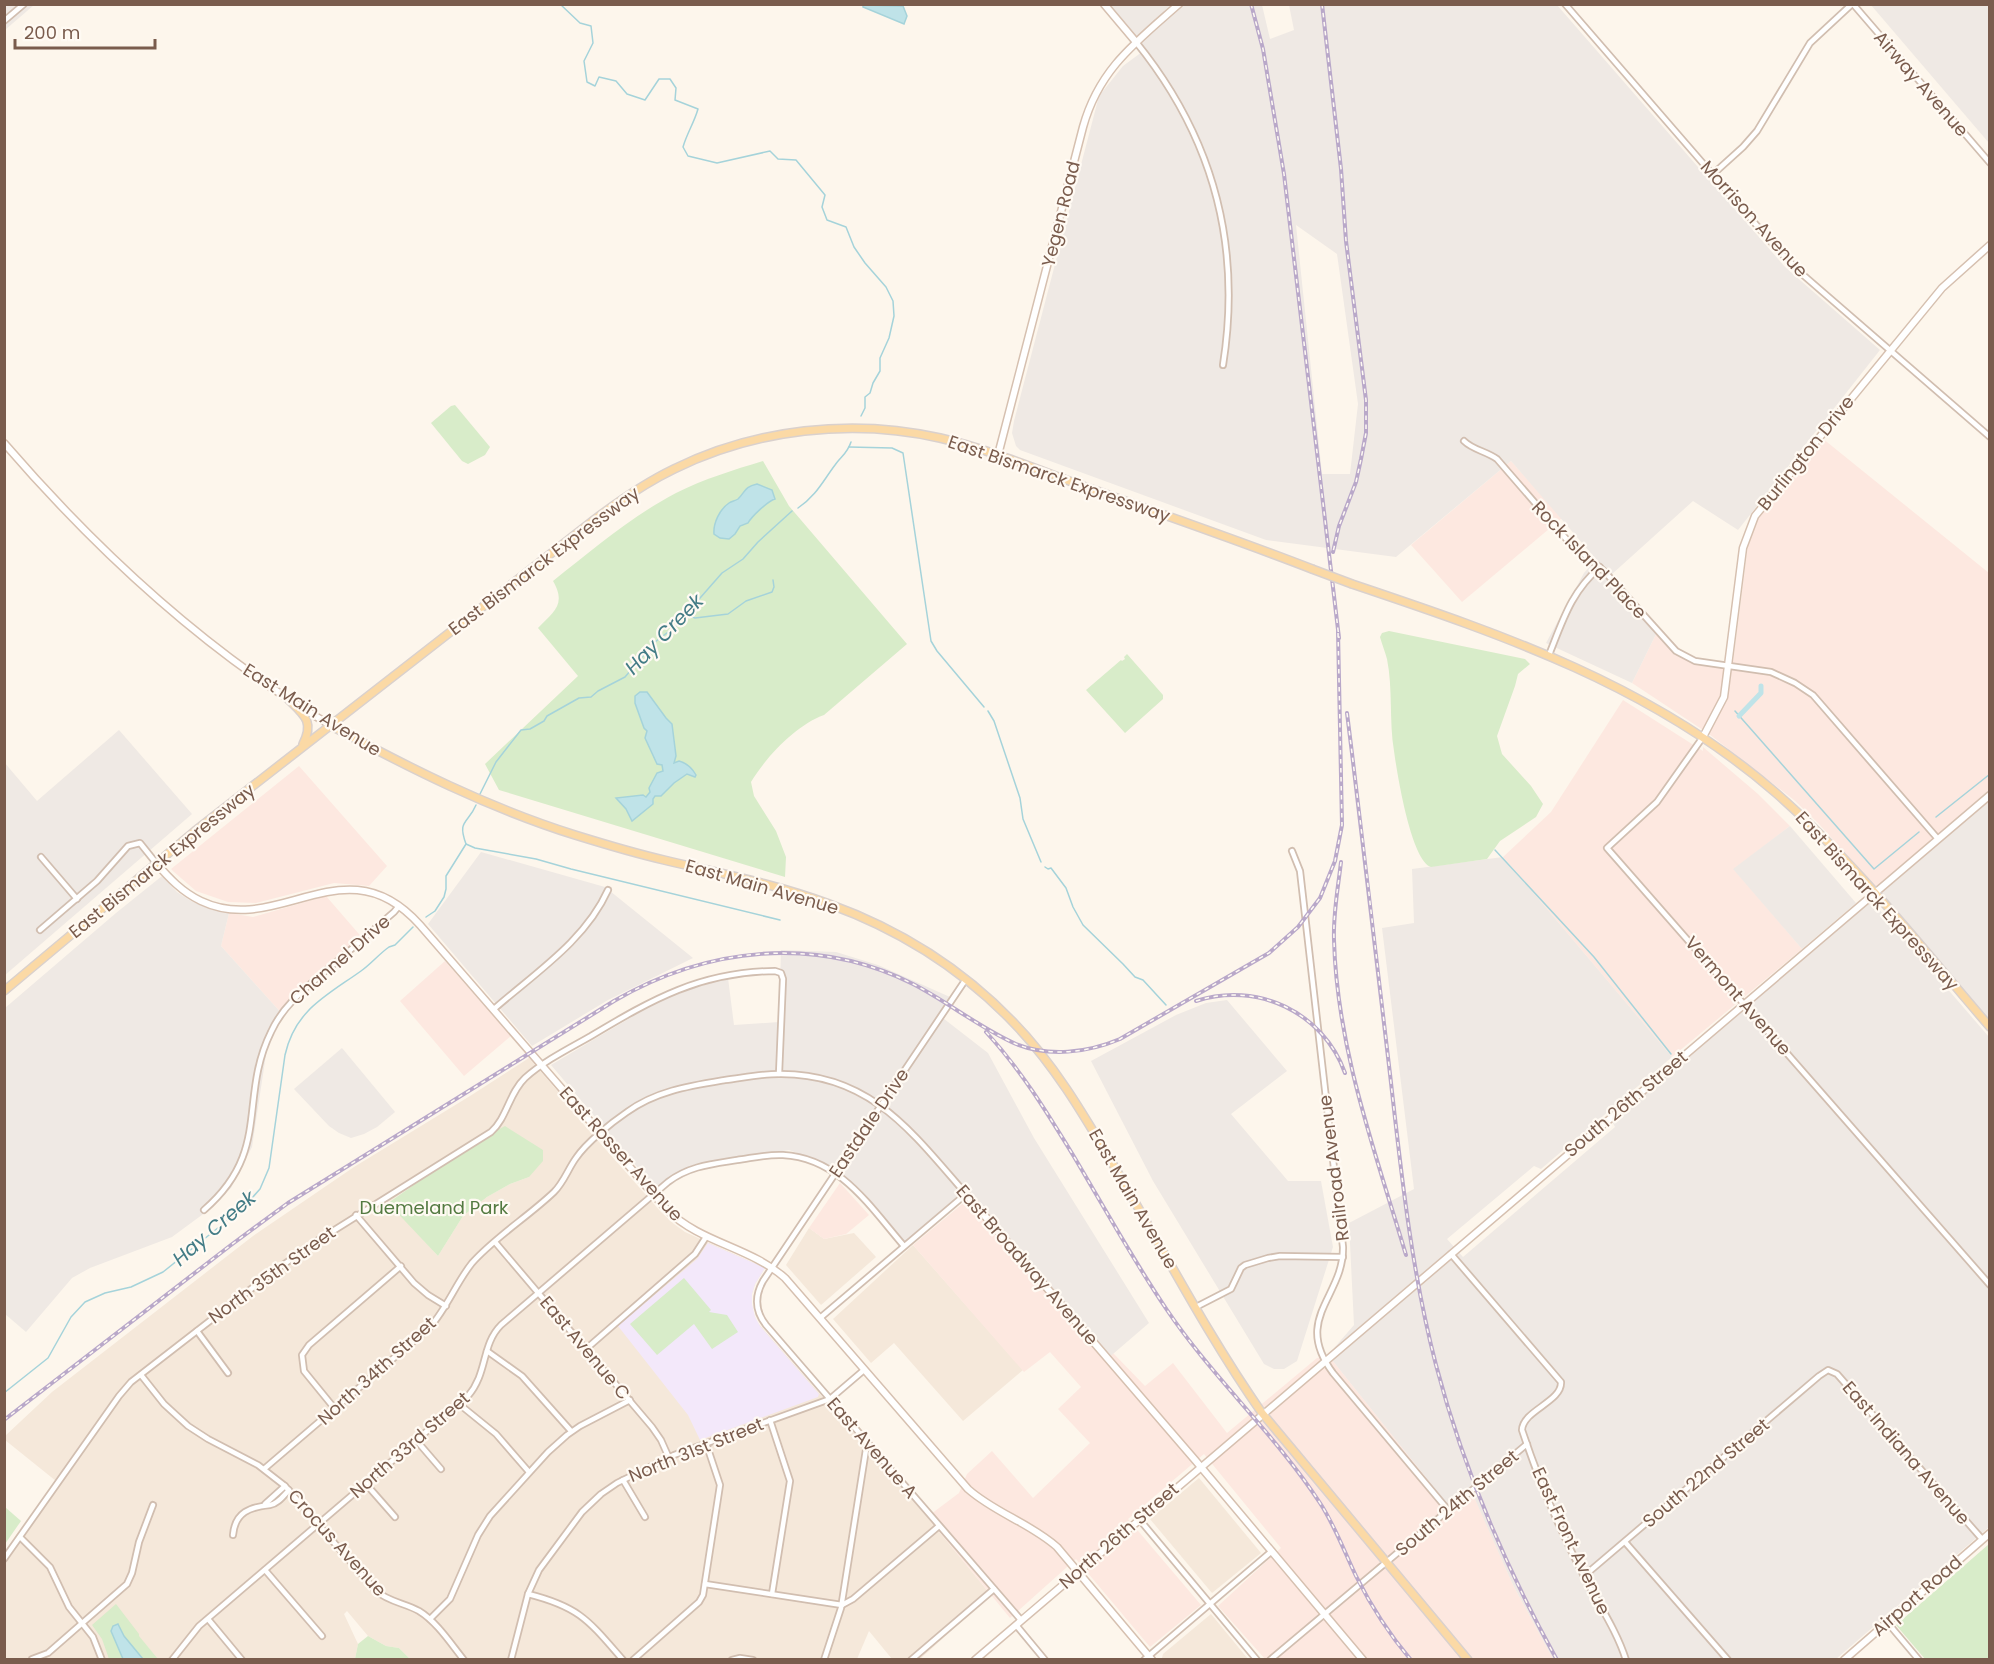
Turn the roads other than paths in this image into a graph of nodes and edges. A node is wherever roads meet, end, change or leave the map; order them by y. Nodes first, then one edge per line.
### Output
1 (24, 4) edge
2 (1104, 4) edge
3 (1179, 4) edge
4 (1565, 4) edge
5 (1852, 4) edge
6 (4, 21) edge
7 (1136, 42) junction
8 (1989, 163) edge
9 (1712, 175) junction
10 (1989, 245) edge
11 (1890, 350) junction
12 (1223, 365) dead end
13 (1989, 437) edge
14 (1464, 441) dead end
15 (4, 444) edge
16 (998, 455) junction
17 (1600, 567) junction
18 (1549, 655) junction
19 (1729, 666) junction
20 (288, 699) junction
21 (330, 725) junction
22 (1703, 737) junction
23 (302, 747) junction
24 (1989, 795) edge
25 (1938, 838) junction
26 (1607, 848) joint
27 (1292, 851) dead end
28 (41, 857) dead end
29 (156, 862) junction
30 (608, 890) dead end
31 (1874, 893) junction
32 (77, 899) junction
33 (399, 906) junction
34 (40, 930) dead end
35 (966, 979) junction
36 (4, 991) edge
37 (1745, 1004) junction
38 (494, 1009) junction
39 (1989, 1025) edge
40 (542, 1065) junction
41 (779, 1074) junction
42 (881, 1105) junction
43 (601, 1134) junction
44 (836, 1172) junction
45 (966, 1194) junction
46 (654, 1195) junction
47 (204, 1210) dead end
48 (357, 1215) junction
49 (706, 1237) junction
50 (495, 1242) junction
51 (904, 1246) junction
52 (1451, 1254) junction
53 (1343, 1257) junction
54 (401, 1266) junction
55 (772, 1267) junction
56 (1989, 1285) edge
57 (539, 1293) junction
58 (446, 1306) junction
59 (1196, 1307) junction
60 (820, 1318) junction
61 (196, 1331) junction
62 (586, 1349) junction
63 (487, 1351) junction
64 (1325, 1360) junction
65 (864, 1370) junction
66 (1828, 1370) joint
67 (228, 1373) dead end
68 (141, 1374) junction
69 (830, 1399) junction
70 (630, 1400) junction
71 (459, 1404) junction
72 (335, 1409) junction
73 (1262, 1413) junction
74 (770, 1420) junction
75 (571, 1431) junction
76 (416, 1440) junction
77 (706, 1443) junction
78 (867, 1443) junction
79 (1527, 1444) junction
80 (669, 1458) junction
81 (1201, 1466) junction
82 (264, 1469) junction
83 (441, 1469) dead end
84 (529, 1472) junction
85 (623, 1480) junction
86 (366, 1484) junction
87 (287, 1488) junction
88 (153, 1505) dead end
89 (1448, 1510) junction
90 (395, 1517) dead end
91 (645, 1517) dead end
92 (1139, 1519) junction
93 (319, 1524) junction
94 (939, 1526) junction
95 (1989, 1533) edge
96 (233, 1535) dead end
97 (20, 1537) junction
98 (1982, 1539) junction
99 (1625, 1542) junction
100 (1272, 1551) junction
101 (4, 1559) edge
102 (1386, 1562) junction
103 (265, 1570) junction
104 (1078, 1571) junction
105 (1584, 1576) junction
106 (705, 1584) junction
107 (994, 1589) junction
108 (528, 1594) junction
109 (772, 1594) junction
110 (1210, 1604) junction
111 (842, 1605) junction
112 (1325, 1614) junction
113 (207, 1619) junction
114 (430, 1619) junction
115 (1887, 1622) junction
116 (1018, 1623) junction
117 (82, 1624) junction
118 (322, 1636) dead end
119 (1148, 1658) edge
120 (32, 1659) edge
121 (102, 1659) edge
122 (172, 1659) edge
123 (242, 1659) edge
124 (464, 1659) edge
125 (511, 1659) edge
126 (623, 1659) edge
127 (633, 1659) edge
128 (732, 1659) edge
129 (753, 1659) edge
130 (824, 1659) edge
131 (911, 1659) edge
132 (975, 1659) edge
133 (1046, 1659) edge
134 (1257, 1659) edge
135 (1270, 1659) edge
136 (1363, 1659) edge
137 (1468, 1659) edge
138 (1626, 1659) edge
139 (1728, 1659) edge
140 (1844, 1659) edge
141 (1919, 1659) edge

1 - 6 street
2 - 7 street
3 - 7 street, Yegen Road
4 - 9 street, Morrison Avenue
5 - 8 street, Airway Avenue
5 - 9 street
7 - 12 street
7 - 16 street, Yegen Road
9 - 11 street, Morrison Avenue
10 - 11 street, Burlington Drive
11 - 13 street, Morrison Avenue
11 - 19 street, Burlington Drive
14 - 17 street, Rock Island Place
15 - 20 street, East Main Avenue
16 - 18 main road, East Bismarck Expressway, bridge
16 - 21 main road, East Bismarck Expressway
17 - 18 street
17 - 19 street, Rock Island Place
18 - 22 main road, East Bismarck Expressway
19 - 22 street, Burlington Drive
19 - 25 street, Rock Island Place
20 - 21 street, East Main Avenue
20 - 23 main road
21 - 23 main road, East Bismarck Expressway
21 - 35 main road, East Main Avenue
22 - 26 street, Burlington Drive
22 - 31 main road, East Bismarck Expressway
23 - 29 main road, East Bismarck Expressway
24 - 25 street, South 26th Street
25 - 31 street, South 26th Street
26 - 37 street, Vermont Avenue
27 - 53 street, Railroad Avenue
28 - 32 street
29 - 32 street
29 - 33 street, East Rosser Avenue
29 - 36 main road, East Bismarck Expressway
30 - 38 street
31 - 37 street, South 26th Street
31 - 39 main road, East Bismarck Expressway
32 - 34 street
33 - 38 street, East Rosser Avenue
33 - 47 street, Channel Drive
35 - 42 street, Eastdale Drive
35 - 59 main road, East Main Avenue
37 - 52 street, South 26th Street
37 - 56 street, Vermont Avenue
38 - 40 street, East Rosser Avenue
40 - 41 street, North 35th Street
40 - 43 street, East Rosser Avenue
40 - 48 street, North 35th Street
41 - 42 street, East Broadway Avenue
41 - 43 street, East Broadway Avenue
42 - 44 street, Eastdale Drive
42 - 45 street, East Broadway Avenue
43 - 46 street, East Rosser Avenue
43 - 50 street, North 34th Street
44 - 46 street, North 33rd Street
44 - 51 street
44 - 55 street, Eastdale Drive
45 - 51 street
45 - 81 street, East Broadway Avenue
46 - 49 street, East Rosser Avenue
46 - 57 street, North 33rd Street
48 - 54 street
48 - 61 street, North 35th Street
49 - 55 street, East Rosser Avenue
49 - 62 street
50 - 57 street, East Avenue C
50 - 58 street, North 34th Street
51 - 60 street
52 - 64 street, South 26th Street
52 - 79 street, East Front Avenue
53 - 59 street
53 - 64 street, Railroad Avenue
54 - 58 street
54 - 72 street
55 - 60 street, East Rosser Avenue
55 - 69 street, East Avenue A
57 - 62 street, East Avenue C
57 - 63 street, North 33rd Street
58 - 72 street, North 34th Street
59 - 73 main road, East Main Avenue
60 - 65 street, East Rosser Avenue
61 - 67 street
61 - 68 street, North 35th Street
62 - 70 street, East Avenue C
63 - 71 street, North 33rd Street
63 - 75 street
64 - 73 street, South 26th Street
64 - 89 street, Railroad Avenue
65 - 69 street, North 31st Street
65 - 104 street, East Rosser Avenue
66 - 98 street, East Indiana Avenue
66 - 99 street, South 22nd Street
68 - 82 street, Crocus Avenue
68 - 97 street, North 35th Street
69 - 74 street, North 31st Street
69 - 78 street, East Avenue A
70 - 75 street
70 - 80 street, East Avenue C
71 - 76 street, North 33rd Street
71 - 84 street
72 - 82 street, North 34th Street
73 - 81 street, North 26th Street
73 - 102 main road, East Main Avenue
74 - 77 street, North 31st Street
74 - 109 street
75 - 84 street
76 - 83 street
76 - 86 street, North 33rd Street
77 - 80 street, North 31st Street
77 - 106 street
78 - 94 street, East Avenue A
78 - 111 street
79 - 89 street, South 24th Street
79 - 105 street, East Front Avenue
80 - 85 street, North 31st Street
81 - 92 street, North 26th Street
81 - 100 street, East Broadway Avenue
82 - 87 street, Crocus Avenue
84 - 114 street
85 - 91 street
85 - 108 street, North 31st Street
86 - 90 street
86 - 93 street, North 33rd Street
87 - 93 street, Crocus Avenue
87 - 96 street
88 - 117 street
89 - 102 street, South 24th Street
92 - 104 street, North 26th Street
92 - 110 street
93 - 103 street, North 33rd Street
93 - 114 street, Crocus Avenue
94 - 107 street, East Avenue A
94 - 111 street
95 - 98 street, Airport Road
97 - 101 street, North 35th Street
97 - 117 street
98 - 115 street, Airport Road
99 - 105 street, South 22nd Street
99 - 139 street
100 - 110 street
100 - 112 street, East Broadway Avenue
102 - 112 street, South 24th Street
102 - 137 main road, East Main Avenue
103 - 113 street, North 33rd Street
103 - 118 street
104 - 116 street, North 26th Street
104 - 119 street, East Rosser Avenue
105 - 138 street, East Front Avenue
106 - 109 street
106 - 127 street
107 - 116 street, East Avenue A
107 - 131 street
108 - 125 street, North 31st Street
108 - 126 street
109 - 111 street
110 - 119 street
110 - 134 street
111 - 130 street
112 - 135 street, South 24th Street
112 - 136 street, East Broadway Avenue
113 - 122 street, North 33rd Street
113 - 123 street
114 - 124 street, Crocus Avenue
115 - 140 street, Airport Road
115 - 141 street
116 - 132 street, North 26th Street
116 - 133 street, East Avenue A
117 - 120 street
117 - 121 street
128 - 129 street

